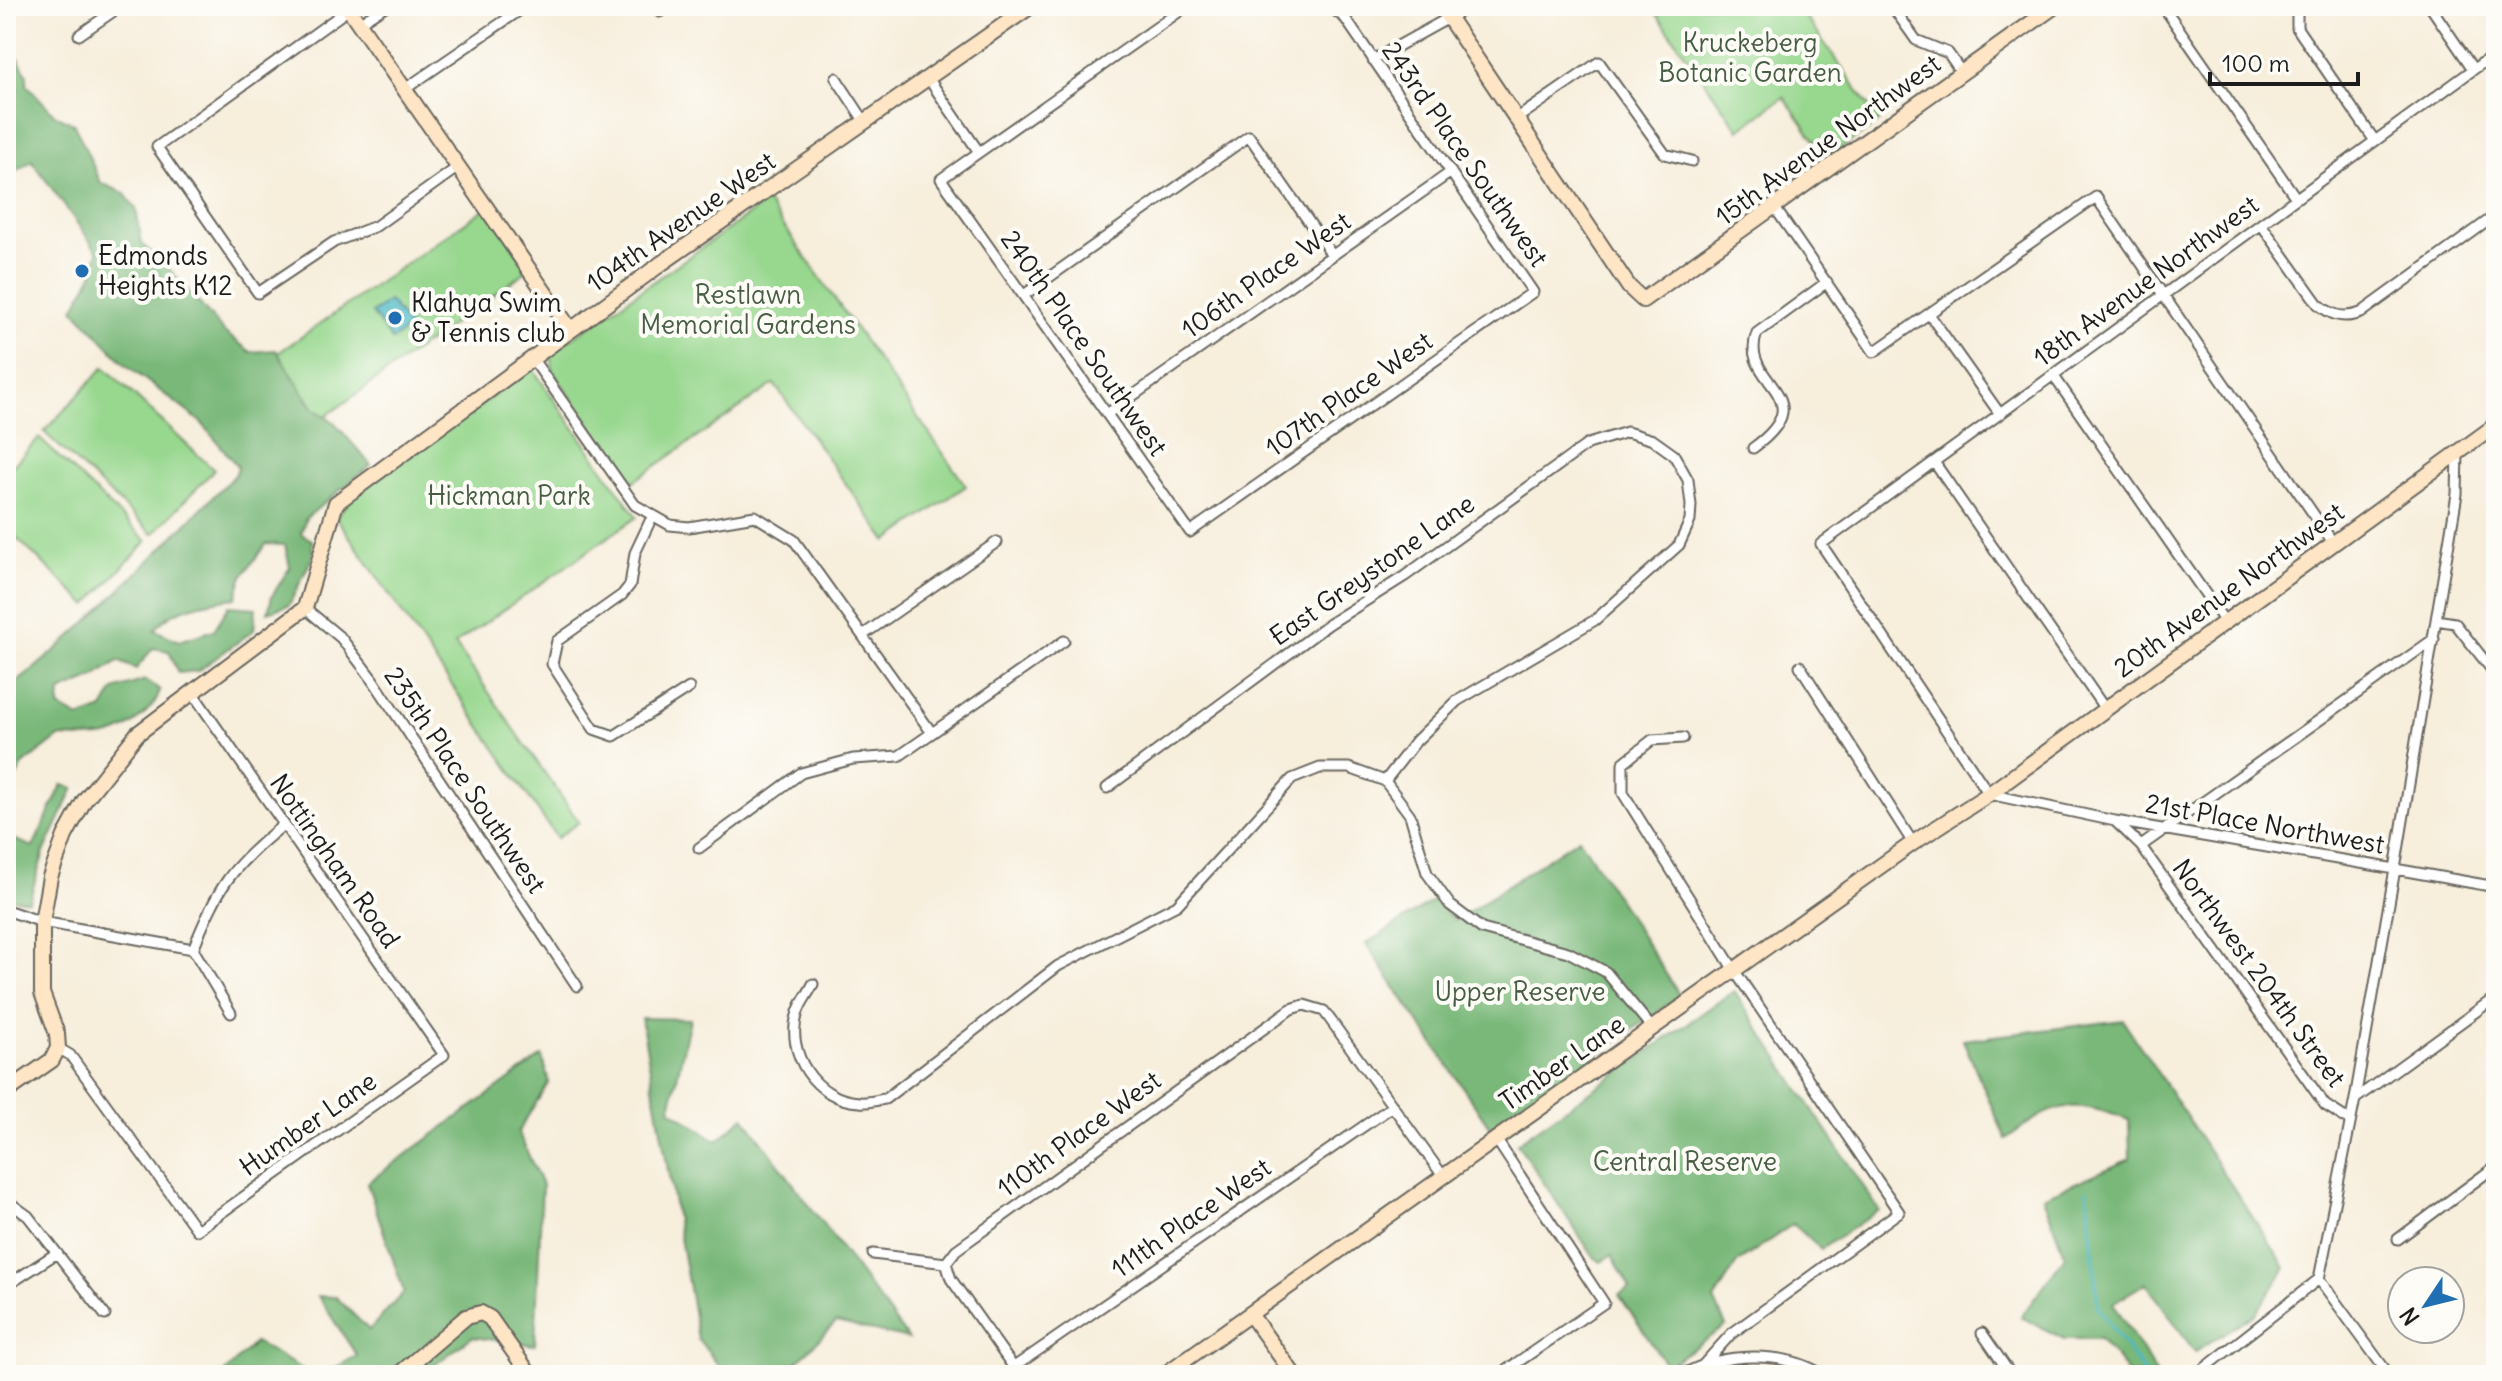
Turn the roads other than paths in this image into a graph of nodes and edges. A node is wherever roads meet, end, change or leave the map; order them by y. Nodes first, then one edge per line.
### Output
1 (121, 6) edge
2 (385, 6) edge
3 (526, 6) edge
4 (1031, 6) edge
5 (1187, 6) edge
6 (1329, 6) edge
7 (1470, 6) edge
8 (1892, 6) edge
9 (2163, 6) edge
10 (2430, 6) edge
11 (2297, 7) edge
12 (348, 8) edge
13 (2046, 9) edge
14 (1444, 12) edge
15 (359, 23) junction
16 (79, 35) dead end
17 (2493, 55) edge
18 (1373, 60) junction
19 (2496, 67) edge
20 (2473, 69) junction
21 (1962, 73) junction
22 (836, 78) dead end
23 (928, 78) junction
24 (405, 89) junction
25 (1516, 119) junction
26 (865, 122) junction
27 (2375, 141) junction
28 (979, 152) junction
29 (1692, 161) dead end
30 (458, 167) junction
31 (1451, 172) junction
32 (2296, 198) junction
33 (1775, 208) junction
34 (2496, 215) edge
35 (2261, 224) junction
36 (1332, 255) junction
37 (1827, 282) junction
38 (1533, 292) joint
39 (1024, 295) junction
40 (2163, 295) junction
41 (1929, 314) junction
42 (570, 329) junction
43 (532, 358) junction
44 (2053, 375) junction
45 (1107, 414) junction
46 (2000, 414) junction
47 (2496, 425) edge
48 (1753, 448) dead end
49 (2458, 453) junction
50 (1934, 462) junction
51 (652, 517) junction
52 (1190, 532) joint
53 (997, 542) dead end
54 (2334, 544) junction
55 (305, 608) junction
56 (2436, 620) junction
57 (2225, 622) junction
58 (863, 635) junction
59 (2434, 639) junction
60 (1064, 641) dead end
61 (1800, 666) dead end
62 (2496, 675) edge
63 (689, 688) dead end
64 (192, 692) junction
65 (2105, 709) junction
66 (932, 733) junction
67 (1683, 738) dead end
68 (1385, 781) junction
69 (1107, 788) dead end
70 (1989, 794) junction
71 (2115, 821) junction
72 (282, 826) junction
73 (2164, 829) junction
74 (1913, 843) junction
75 (2141, 846) junction
76 (699, 848) dead end
77 (2395, 869) junction
78 (2496, 887) edge
79 (6, 910) edge
80 (42, 922) junction
81 (193, 949) junction
82 (1734, 970) junction
83 (813, 984) dead end
84 (577, 986) dead end
85 (2496, 997) edge
86 (231, 1013) dead end
87 (1652, 1028) junction
88 (58, 1048) junction
89 (444, 1055) joint
90 (6, 1092) edge
91 (2355, 1099) junction
92 (1393, 1106) junction
93 (2350, 1121) junction
94 (1496, 1139) junction
95 (2496, 1166) edge
96 (1443, 1176) junction
97 (6, 1200) edge
98 (2398, 1239) dead end
99 (57, 1253) junction
100 (873, 1254) dead end
101 (946, 1263) junction
102 (2319, 1279) junction
103 (6, 1286) edge
104 (1250, 1314) junction
105 (105, 1315) dead end
106 (1982, 1333) dead end
107 (1703, 1365) junction
108 (1016, 1371) edge
109 (398, 1375) edge
110 (530, 1375) edge
111 (1164, 1375) edge
112 (1294, 1375) edge
113 (1499, 1375) edge
114 (1682, 1375) edge
115 (1823, 1375) edge
116 (2011, 1375) edge
117 (2196, 1375) edge
118 (2389, 1375) edge

1 - 16 street
2 - 15 street
3 - 24 street
4 - 23 street, 104th Avenue West
5 - 28 street
6 - 18 street, 243rd Place Southwest
7 - 14 street
8 - 21 street
9 - 32 street
10 - 20 street
11 - 27 street
12 - 15 street
12 - 30 street
13 - 21 street, 15th Avenue Northwest
14 - 18 street
14 - 25 street
15 - 24 street
17 - 19 street
17 - 20 street, 18th Avenue Northwest
18 - 31 street, 243rd Place Southwest
20 - 27 street, 18th Avenue Northwest
21 - 33 street, 15th Avenue Northwest
22 - 26 street
23 - 26 street, 104th Avenue West
23 - 28 street
24 - 30 street
25 - 29 street
25 - 33 street, 15th Avenue Northwest
26 - 42 street, 104th Avenue West
27 - 32 street, 18th Avenue Northwest
28 - 39 street, 240th Place Southwest
30 - 42 street
31 - 36 street, 106th Place West
31 - 38 street, 243rd Place Southwest
32 - 35 street, 18th Avenue Northwest
33 - 37 street
34 - 35 street
35 - 40 street, 18th Avenue Northwest
36 - 39 street
36 - 45 street, 106th Place West
37 - 41 street
37 - 48 street
38 - 52 street, 107th Place West
39 - 45 street, 240th Place Southwest
40 - 41 street
40 - 44 street, 18th Avenue Northwest
40 - 54 street
41 - 46 street
42 - 43 street, 104th Avenue West
43 - 51 street
43 - 55 street, 104th Avenue West
44 - 46 street, 18th Avenue Northwest
44 - 57 street
45 - 52 street, 240th Place Southwest
46 - 50 street, 18th Avenue Northwest
47 - 49 street, 20th Avenue Northwest
49 - 54 street, 20th Avenue Northwest
49 - 56 street, 21st Place Northwest
50 - 65 street
50 - 70 street, 18th Avenue Northwest
51 - 58 street
51 - 63 street
53 - 58 street
54 - 57 street, 20th Avenue Northwest
55 - 64 street
55 - 84 street, 235th Place Southwest
56 - 59 street, 21st Place Northwest
56 - 62 street
57 - 65 street, 20th Avenue Northwest
58 - 66 street
59 - 73 street
59 - 77 street, 21st Place Northwest
60 - 66 street
61 - 74 street
64 - 72 street, Nottingham Road
64 - 80 street
65 - 70 street, 20th Avenue Northwest
66 - 76 street
67 - 82 street
68 - 69 street, East Greystone Lane
68 - 83 street
68 - 87 street
70 - 71 street
70 - 74 street, Timber Lane
71 - 73 street, 21st Place Northwest
71 - 75 street, Northwest 204th Street
72 - 81 street
72 - 89 street, Nottingham Road
73 - 75 street
73 - 77 street, 21st Place Northwest
74 - 82 street, Timber Lane
75 - 93 street, Northwest 204th Street
77 - 78 street
77 - 91 street
79 - 80 street
80 - 81 street
80 - 88 street
81 - 86 street
82 - 87 street, Timber Lane
82 - 107 street
85 - 91 street
87 - 94 street, Timber Lane
88 - 89 street, Humber Lane
88 - 90 street
91 - 93 street
92 - 96 street
92 - 101 street, 110th Place West
92 - 108 street, 111th Place West
93 - 102 street, Northwest 204th Street
94 - 96 street, Timber Lane
94 - 113 street
95 - 98 street
96 - 104 street, Timber Lane
97 - 99 street
99 - 103 street
99 - 105 street
100 - 101 street
101 - 108 street
102 - 117 street
102 - 118 street
104 - 111 street, Timber Lane
104 - 112 street
106 - 116 street
107 - 114 street
107 - 115 street
109 - 110 street

